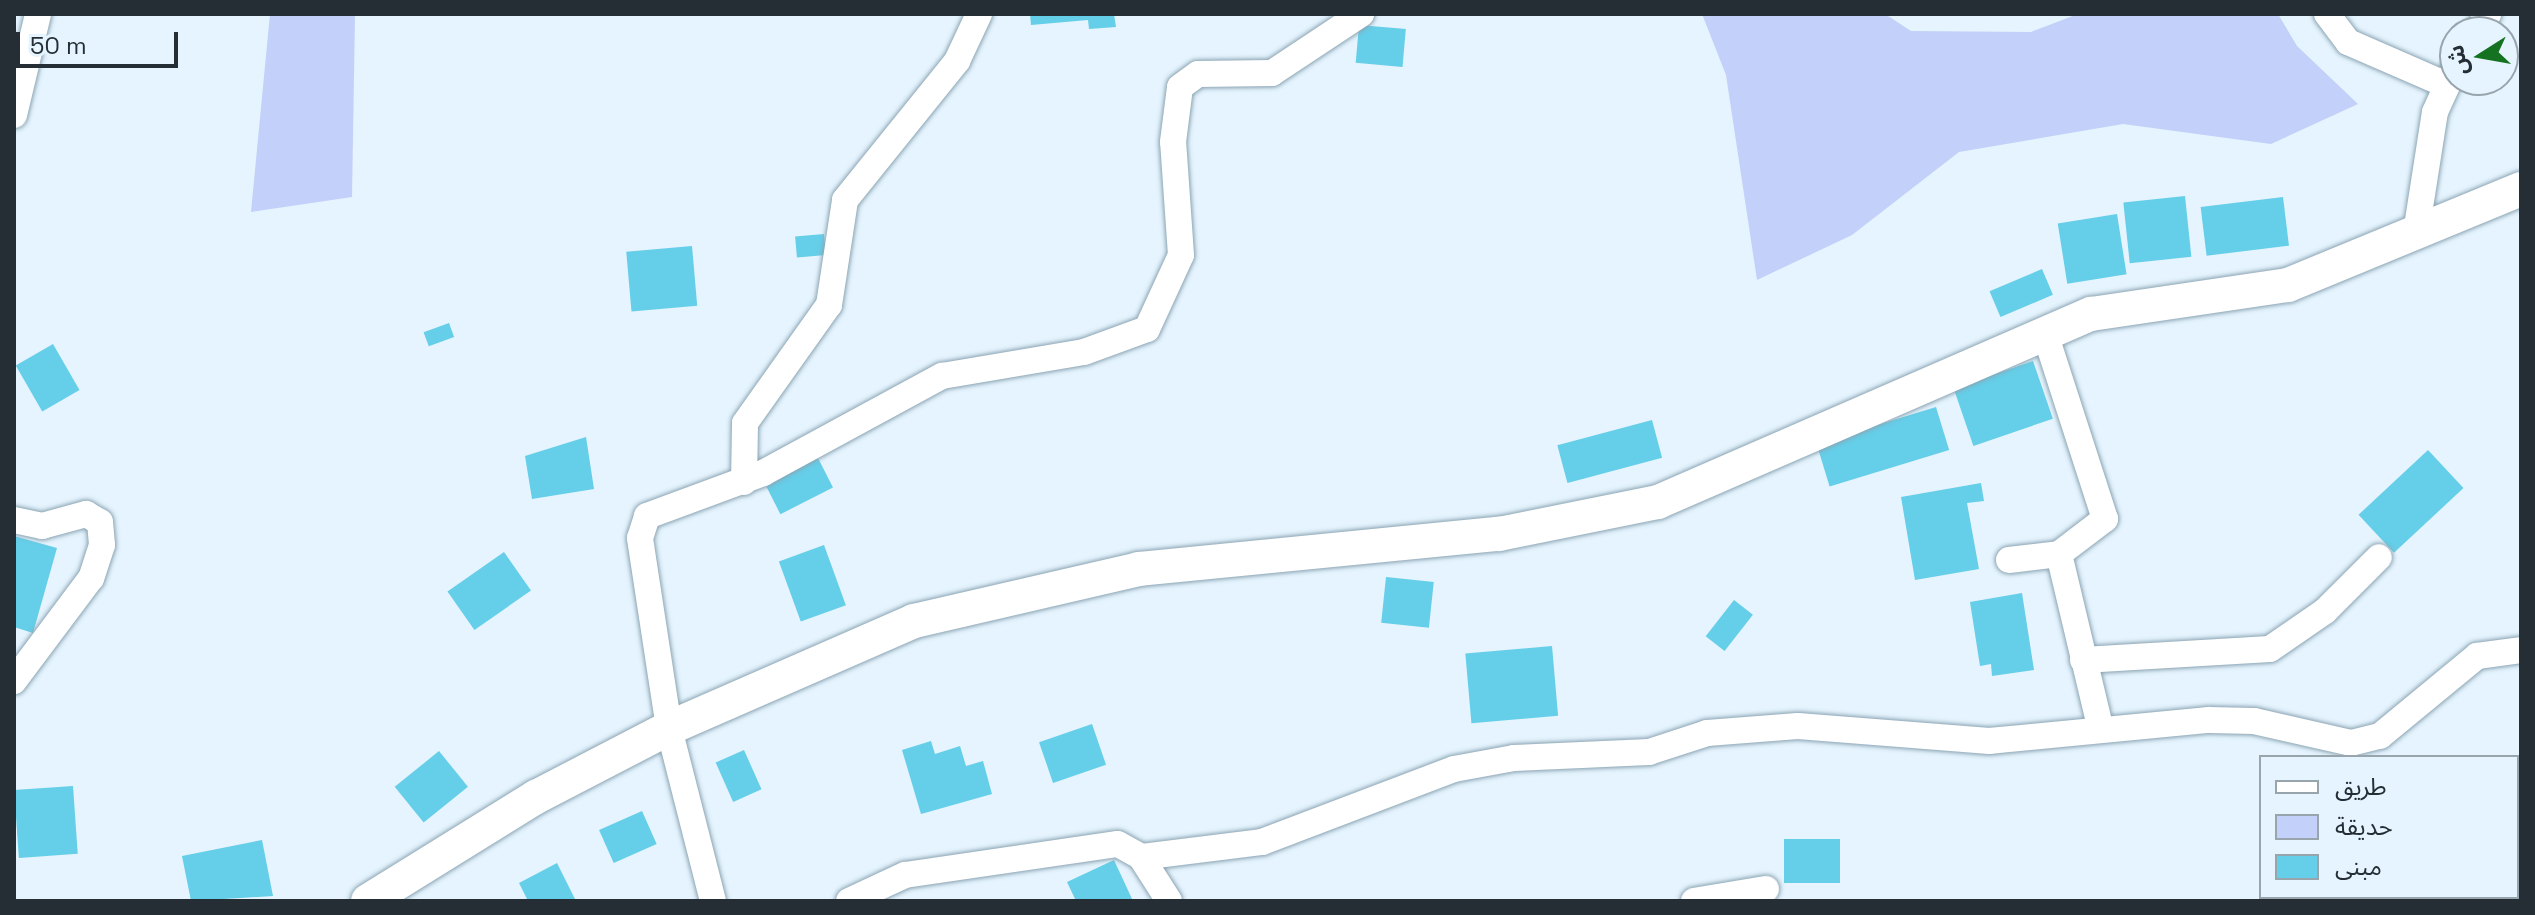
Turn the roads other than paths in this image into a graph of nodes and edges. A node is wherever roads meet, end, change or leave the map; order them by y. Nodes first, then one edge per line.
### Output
1 (38, 14) edge
2 (979, 14) edge
3 (1361, 14) edge
4 (2327, 14) edge
5 (2439, 72) edge
6 (2442, 96) edge
7 (14, 115) edge
8 (2521, 189) edge
9 (2416, 233) junction
10 (2045, 333) junction
11 (744, 482) junction
12 (14, 520) edge
13 (2059, 554) junction
14 (2379, 557) dead end
15 (2009, 560) dead end
16 (2521, 650) edge
17 (2083, 660) junction
18 (14, 681) edge
19 (2100, 726) junction
20 (669, 728) junction
21 (1141, 857) junction
22 (1766, 889) dead end
23 (368, 901) edge
24 (713, 901) edge
25 (849, 901) edge
26 (1169, 901) edge
27 (1694, 901) edge

1 - 7 street
2 - 11 street
3 - 11 street
4 - 5 street
6 - 9 street
8 - 9 main road
9 - 10 main road
10 - 13 street
10 - 20 main road
11 - 20 street
12 - 18 street
13 - 15 street
13 - 17 street
14 - 17 street
16 - 19 street
17 - 19 street
19 - 21 street
20 - 23 main road
20 - 24 street
21 - 25 street
21 - 26 street
22 - 27 street

